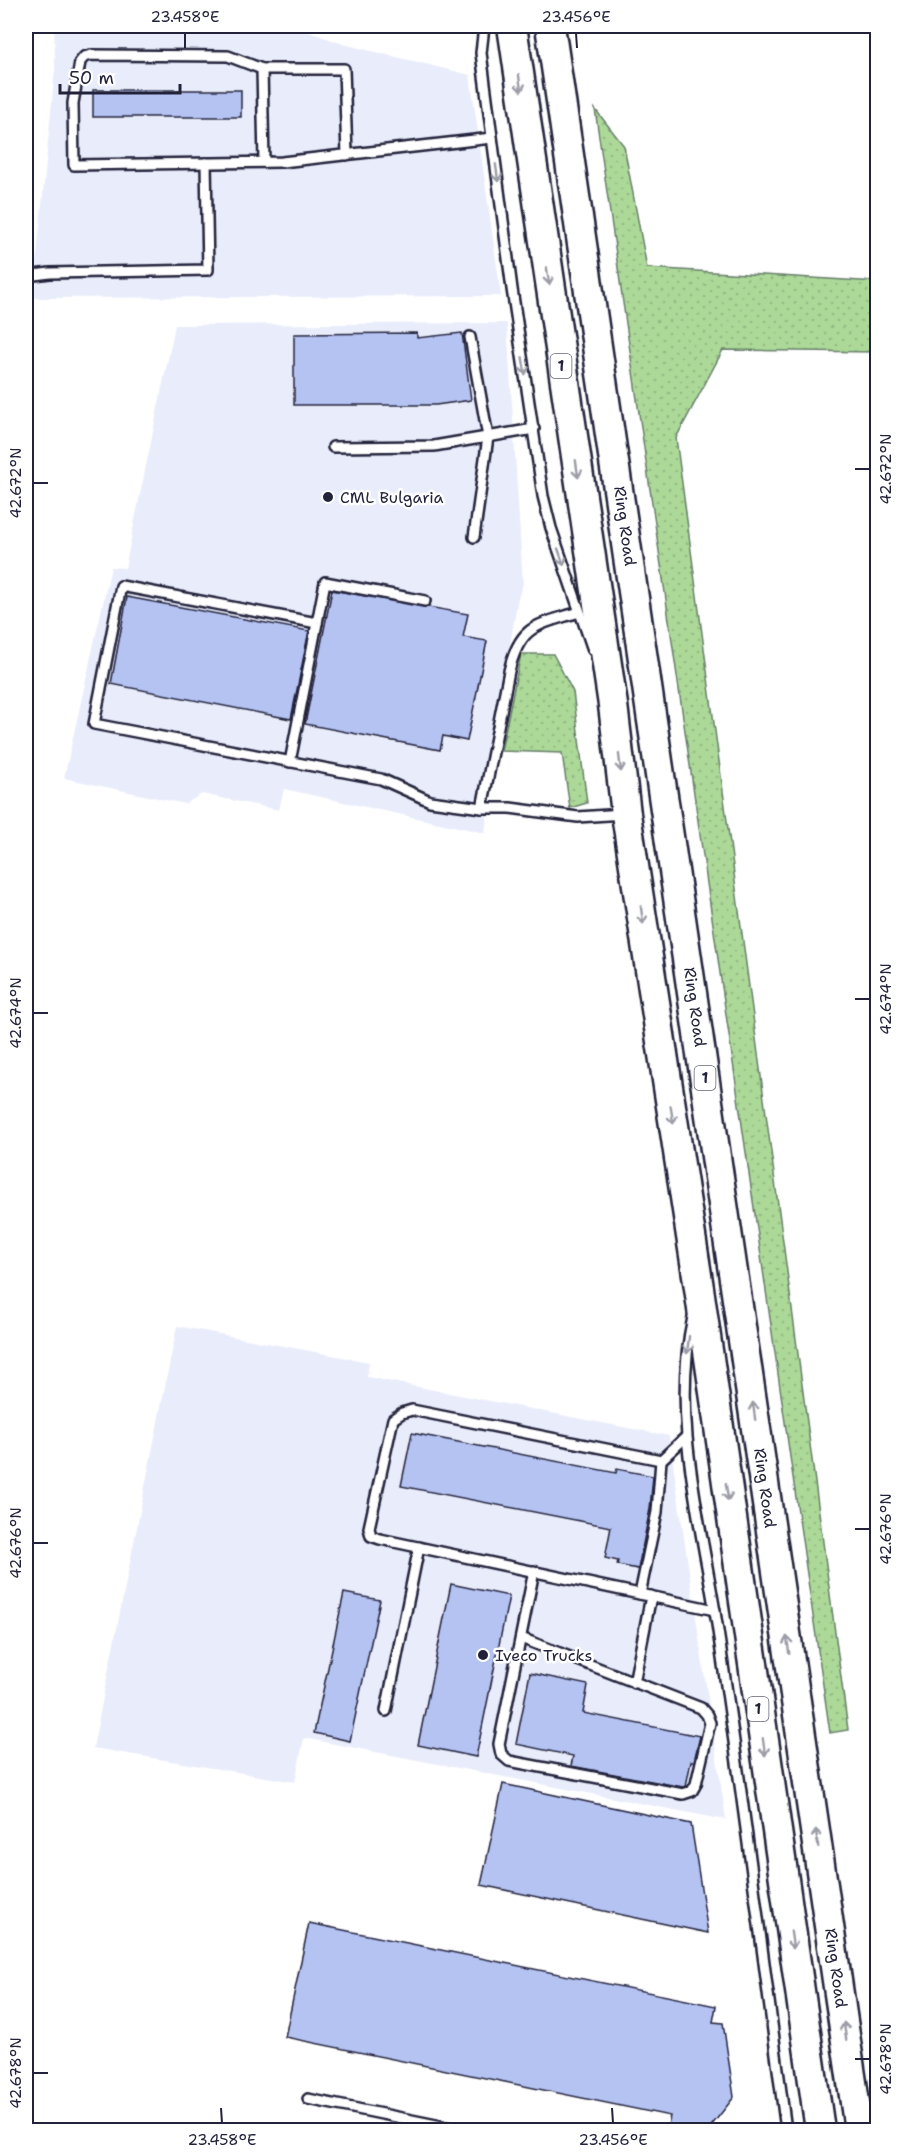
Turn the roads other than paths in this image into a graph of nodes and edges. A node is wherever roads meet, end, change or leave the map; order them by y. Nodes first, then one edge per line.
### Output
1 (484, 26) edge
2 (512, 26) edge
3 (550, 26) edge
4 (262, 69) junction
5 (492, 138) junction
6 (347, 155) junction
7 (264, 162) junction
8 (206, 163) junction
9 (26, 276) edge
10 (471, 337) dead end
11 (534, 429) junction
12 (488, 437) junction
13 (333, 447) dead end
14 (474, 537) dead end
15 (425, 601) dead end
16 (579, 612) junction
17 (317, 623) junction
18 (613, 705) junction
19 (290, 762) junction
20 (482, 808) junction
21 (626, 814) junction
22 (699, 1288) junction
23 (686, 1437) junction
24 (661, 1460) junction
25 (419, 1547) junction
26 (534, 1572) junction
27 (640, 1594) junction
28 (651, 1596) junction
29 (715, 1610) junction
30 (521, 1638) junction
31 (634, 1683) junction
32 (386, 1711) dead end
33 (308, 2099) dead end
34 (461, 2130) edge
35 (786, 2130) edge
36 (820, 2130) edge
37 (859, 2130) edge

1 - 5 lane
2 -> 18 highway, 1
37 -> 3 highway, Ring Road / 1
4 - 6 lane
4 - 7 lane
4 - 8 lane
5 - 6 lane
5 -> 11 lane
6 - 7 lane
7 - 8 lane
8 - 9 lane
10 - 12 lane
11 - 12 lane
11 -> 16 lane
12 - 13 lane
12 - 14 lane
15 - 17 lane
16 - 18 lane
16 - 20 lane
17 - 19 lane
17 - 19 lane
18 -> 21 highway, 1
19 - 20 lane
20 - 21 lane
21 -> 22 highway, 1
22 -> 23 lane
22 -> 36 highway, 1
23 - 24 lane
23 - 29 lane
24 - 25 lane
24 - 27 lane
25 - 26 lane
25 - 32 lane
26 - 27 lane
26 - 30 lane
27 - 28 lane
28 - 29 lane
28 - 31 lane
29 - 35 lane
30 - 31 lane
30 - 31 lane
33 - 34 lane

